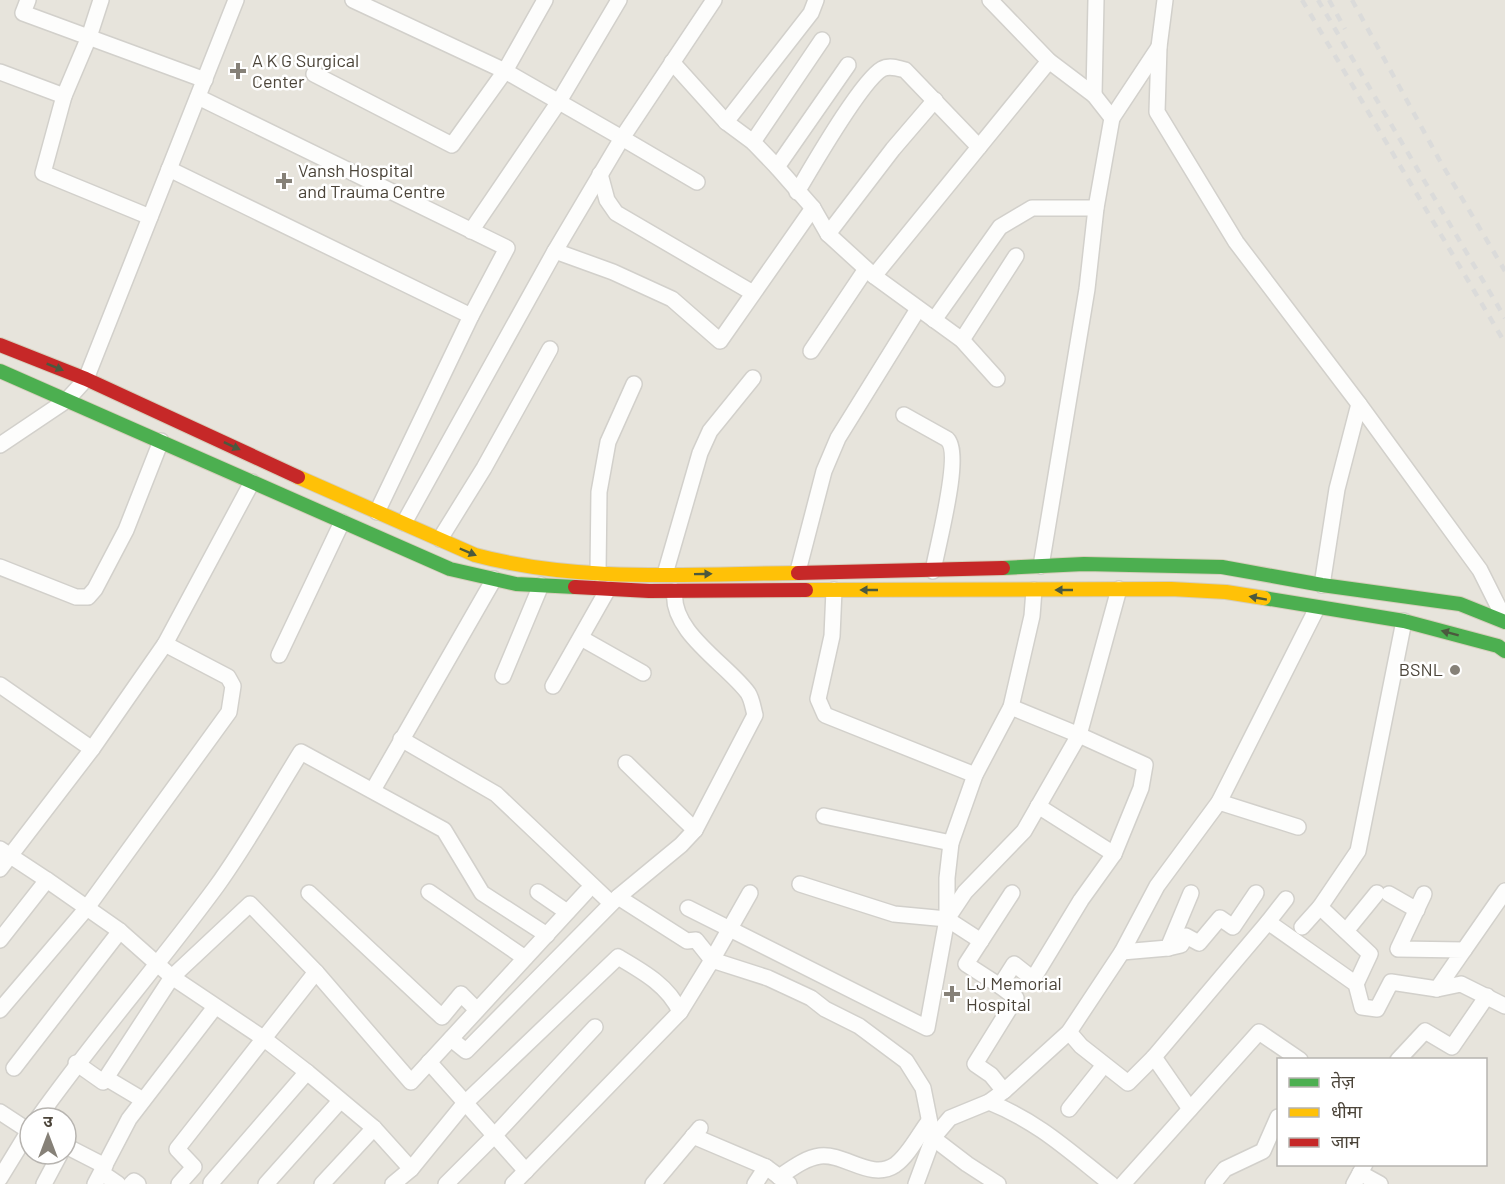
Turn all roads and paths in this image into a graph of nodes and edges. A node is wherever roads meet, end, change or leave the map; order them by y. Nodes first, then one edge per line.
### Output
1 (28, 0) edge
2 (101, 0) edge
3 (236, 0) edge
4 (353, 0) edge
5 (545, 0) edge
6 (619, 0) edge
7 (714, 0) edge
8 (816, 0) edge
9 (990, 0) edge
10 (1096, 0) edge
11 (1165, 0) edge
12 (89, 37) junction
13 (822, 40) dead end
14 (1159, 47) junction
15 (1049, 61) junction
16 (672, 62) junction
17 (848, 65) dead end
18 (505, 71) junction
19 (0, 72) edge
20 (314, 74) dead end
21 (204, 80) junction
22 (1094, 95) junction
23 (64, 96) junction
24 (198, 97) junction
25 (935, 100) junction
26 (558, 103) junction
27 (1112, 118) junction
28 (726, 122) junction
29 (622, 138) junction
30 (753, 142) junction
31 (979, 147) junction
32 (777, 167) junction
33 (170, 169) junction
34 (600, 174) junction
35 (697, 182) dead end
36 (797, 192) junction
37 (813, 208) junction
38 (1096, 208) junction
39 (150, 217) junction
40 (471, 231) junction
41 (828, 234) junction
42 (555, 251) junction
43 (1016, 256) dead end
44 (870, 272) junction
45 (753, 293) junction
46 (918, 309) junction
47 (471, 316) junction
48 (934, 320) junction
49 (962, 340) junction
50 (0, 345) edge
51 (550, 349) dead end
52 (811, 351) dead end
53 (0, 371) edge
54 (753, 378) dead end
55 (86, 379) junction
56 (997, 380) dead end
57 (634, 384) dead end
58 (67, 400) junction
59 (1359, 404) junction
60 (904, 415) dead end
61 (161, 441) junction
62 (0, 445) edge
63 (252, 482) junction
64 (376, 512) junction
65 (342, 522) junction
66 (404, 523) junction
67 (440, 539) junction
68 (1041, 566) junction
69 (0, 567) edge
70 (798, 571) junction
71 (933, 571) junction
72 (598, 573) junction
73 (665, 574) junction
74 (494, 579) junction
75 (541, 585) junction
76 (1322, 585) junction
77 (608, 589) junction
78 (1119, 589) junction
79 (834, 590) junction
80 (1034, 590) junction
81 (675, 591) junction
82 (1317, 608) junction
83 (1404, 621) junction
84 (1505, 621) edge
85 (581, 638) junction
86 (165, 644) junction
87 (1505, 651) edge
88 (279, 655) dead end
89 (643, 673) dead end
90 (503, 676) dead end
91 (0, 685) edge
92 (553, 686) dead end
93 (1011, 707) junction
94 (1079, 735) junction
95 (401, 739) junction
96 (92, 749) junction
97 (626, 763) dead end
98 (975, 775) junction
99 (373, 790) junction
100 (1220, 802) junction
101 (1038, 806) junction
102 (824, 816) dead end
103 (1298, 827) dead end
104 (695, 830) junction
105 (951, 843) junction
106 (5, 852) edge
107 (1114, 854) junction
108 (0, 869) edge
109 (46, 880) junction
110 (800, 884) dead end
111 (1505, 891) edge
112 (429, 892) dead end
113 (538, 892) dead end
114 (586, 892) dead end
115 (309, 893) dead end
116 (750, 893) dead end
117 (1012, 893) dead end
118 (1191, 893) dead end
119 (1256, 893) dead end
120 (1424, 894) dead end
121 (1286, 899) dead end
122 (614, 900) junction
123 (688, 908) dead end
124 (1320, 908) junction
125 (86, 909) junction
126 (1417, 910) junction
127 (567, 912) junction
128 (947, 919) junction
129 (1268, 922) junction
130 (1302, 927) dead end
131 (730, 929) junction
132 (120, 931) junction
133 (1346, 931) junction
134 (547, 935) junction
135 (0, 940) edge
136 (981, 941) junction
137 (1168, 948) junction
138 (1464, 950) junction
139 (1122, 952) junction
140 (525, 958) junction
141 (712, 960) junction
142 (157, 966) junction
143 (316, 972) junction
144 (172, 978) junction
145 (1356, 984) junction
146 (1000, 986) junction
147 (1437, 989) junction
148 (1487, 996) junction
149 (1505, 1006) edge
150 (215, 1008) junction
151 (0, 1010) edge
152 (477, 1010) junction
153 (680, 1012) junction
154 (595, 1027) dead end
155 (1069, 1032) junction
156 (263, 1038) junction
157 (451, 1039) junction
158 (1154, 1057) junction
159 (1298, 1058) edge
160 (1399, 1058) edge
161 (429, 1062) junction
162 (76, 1063) junction
163 (1104, 1065) junction
164 (14, 1068) dead end
165 (307, 1072) junction
166 (106, 1078) junction
167 (1004, 1091) junction
168 (143, 1100) junction
169 (340, 1101) junction
170 (988, 1102) junction
171 (464, 1104) junction
172 (46, 1106) edge
173 (1070, 1109) dead end
174 (1190, 1109) junction
175 (0, 1112) edge
176 (1277, 1119) edge
177 (929, 1120) junction
178 (18, 1123) edge
179 (374, 1128) junction
180 (494, 1136) junction
181 (933, 1138) junction
182 (18, 1148) edge
183 (78, 1156) edge
184 (54, 1166) edge
185 (766, 1167) junction
186 (411, 1169) junction
187 (526, 1171) junction
188 (101, 1174) edge
189 (1360, 1174) edge
190 (0, 1178) edge
191 (784, 1180) edge
192 (211, 1183) edge
193 (44, 1184) edge
194 (118, 1184) edge
195 (131, 1184) edge
196 (138, 1184) edge
197 (179, 1184) edge
198 (266, 1184) edge
199 (322, 1184) edge
200 (393, 1184) edge
201 (446, 1184) edge
202 (513, 1184) edge
203 (653, 1184) edge
204 (755, 1184) edge
205 (916, 1184) edge
206 (998, 1184) edge
207 (1111, 1184) edge
208 (1123, 1184) edge
209 (1213, 1184) edge
210 (1380, 1184) edge

1 - 12 street
2 - 12 street
3 - 21 street
4 - 18 street
5 - 18 street
6 - 26 street
7 - 16 street
8 - 28 street
9 - 15 street
10 - 22 street
11 - 14 street
12 - 21 street
12 - 23 street
13 - 30 street
14 - 27 street
14 - 59 street
15 - 22 street
15 - 31 street
16 - 28 street
16 - 29 street
17 - 32 street
18 - 20 street
18 - 26 street
19 - 23 street
21 - 24 street
22 - 27 street
23 - 39 street
24 - 33 street
24 - 40 street
25 - 31 street
25 - 36 street
25 - 41 street
26 - 29 street
26 - 40 street
27 - 38 street
28 - 30 street
29 - 34 street
29 - 35 street
30 - 32 street
31 - 44 street
32 - 36 street
33 - 39 street
33 - 47 street
34 - 42 street
34 - 45 street
36 - 37 street
37 - 41 street
37 - 45 street
38 - 48 street
38 - 68 street
39 - 55 street
40 - 47 street
41 - 44 street
42 - 45 street
42 - 66 street
43 - 49 street
44 - 46 street
44 - 52 street
46 - 48 street
46 - 70 street
47 - 64 street
48 - 49 street
49 - 56 street
50 -> 55 main road
51 - 67 street
53 - 58 main road
54 - 73 street
55 - 58 street
55 -> 64 main road
57 - 72 street
58 - 61 main road
58 - 62 street
59 - 76 street
59 - 84 street
60 - 71 street
61 - 63 main road
61 - 69 street
63 - 65 main road
63 - 86 street
64 - 66 main road
65 - 74 main road
65 - 88 street
66 - 67 main road
67 -> 72 main road
68 - 71 main road
68 - 76 main road
70 - 71 main road
73 -> 70 main road
72 - 73 main road
74 - 75 main road
74 - 95 street
75 - 77 main road
75 - 90 street
76 - 84 main road
77 - 81 main road
77 - 85 street
78 -> 80 main road
82 -> 78 main road
78 - 94 street
80 -> 79 main road
79 - 81 main road
79 - 98 street
80 - 93 street
81 - 104 street
82 - 83 main road
82 - 100 street
87 -> 83 main road
83 - 124 street
85 - 89 street
85 - 92 street
86 - 96 street
86 - 125 street
91 - 96 street
93 - 94 street
93 - 98 street
94 - 101 street
94 - 107 street
95 - 99 street
95 - 122 street
96 - 106 street
97 - 104 street
98 - 105 street
99 - 134 street
99 - 142 street
100 - 103 street
100 - 139 street
101 - 107 street
101 - 128 street
102 - 105 street
104 - 122 street
105 - 128 street
106 - 108 street
106 - 109 street
107 - 146 street
109 - 125 street
109 - 135 street
110 - 128 street
111 - 138 street
112 - 140 street
113 - 127 street
114 - 127 street
115 - 152 street
116 - 131 street
117 - 136 street
118 - 137 street
119 - 137 street
120 - 126 street
121 - 129 street
122 - 141 street
122 - 157 street
123 - 131 street
124 - 130 street
124 - 133 street
125 - 132 street
125 - 151 street
126 - 133 street
126 - 138 street
127 - 134 street
128 - 131 street
128 - 136 street
129 - 145 street
129 - 158 street
131 - 141 street
132 - 142 street
132 - 164 street
133 - 145 street
134 - 140 street
136 - 146 street
137 - 139 street
138 - 147 street
139 - 155 street
140 - 152 street
141 - 153 street
141 - 177 street
142 - 144 street
142 - 162 street
143 - 144 street
143 - 156 street
143 - 161 street
144 - 150 street
144 - 166 street
145 - 147 street
146 - 167 street
147 - 148 street
148 - 149 street
148 - 160 street
150 - 156 street
150 - 168 street
152 - 157 street
153 - 171 street
153 - 187 street
154 - 180 street
155 - 163 street
155 - 167 street
156 - 165 street
156 - 197 street
157 - 161 street
158 - 163 street
158 - 174 street
159 - 174 street
161 - 171 street
162 - 166 street
162 - 172 street
163 - 173 street
165 - 169 street
165 - 192 street
166 - 168 street
167 - 170 street
168 - 188 street
169 - 179 street
169 - 198 street
170 - 181 street
170 - 207 street
171 - 180 street
171 - 186 street
174 - 208 street
175 - 178 street
176 - 209 street
177 - 181 street
177 - 191 street
179 - 186 street
179 - 199 street
180 - 187 street
180 - 201 street
181 - 205 street
181 - 206 street
182 - 190 street
183 - 188 street
184 - 193 street
185 - 191 street
185 - 203 street
185 - 204 street
186 - 200 street
187 - 202 street
188 - 194 street
189 - 210 street
195 - 196 street

